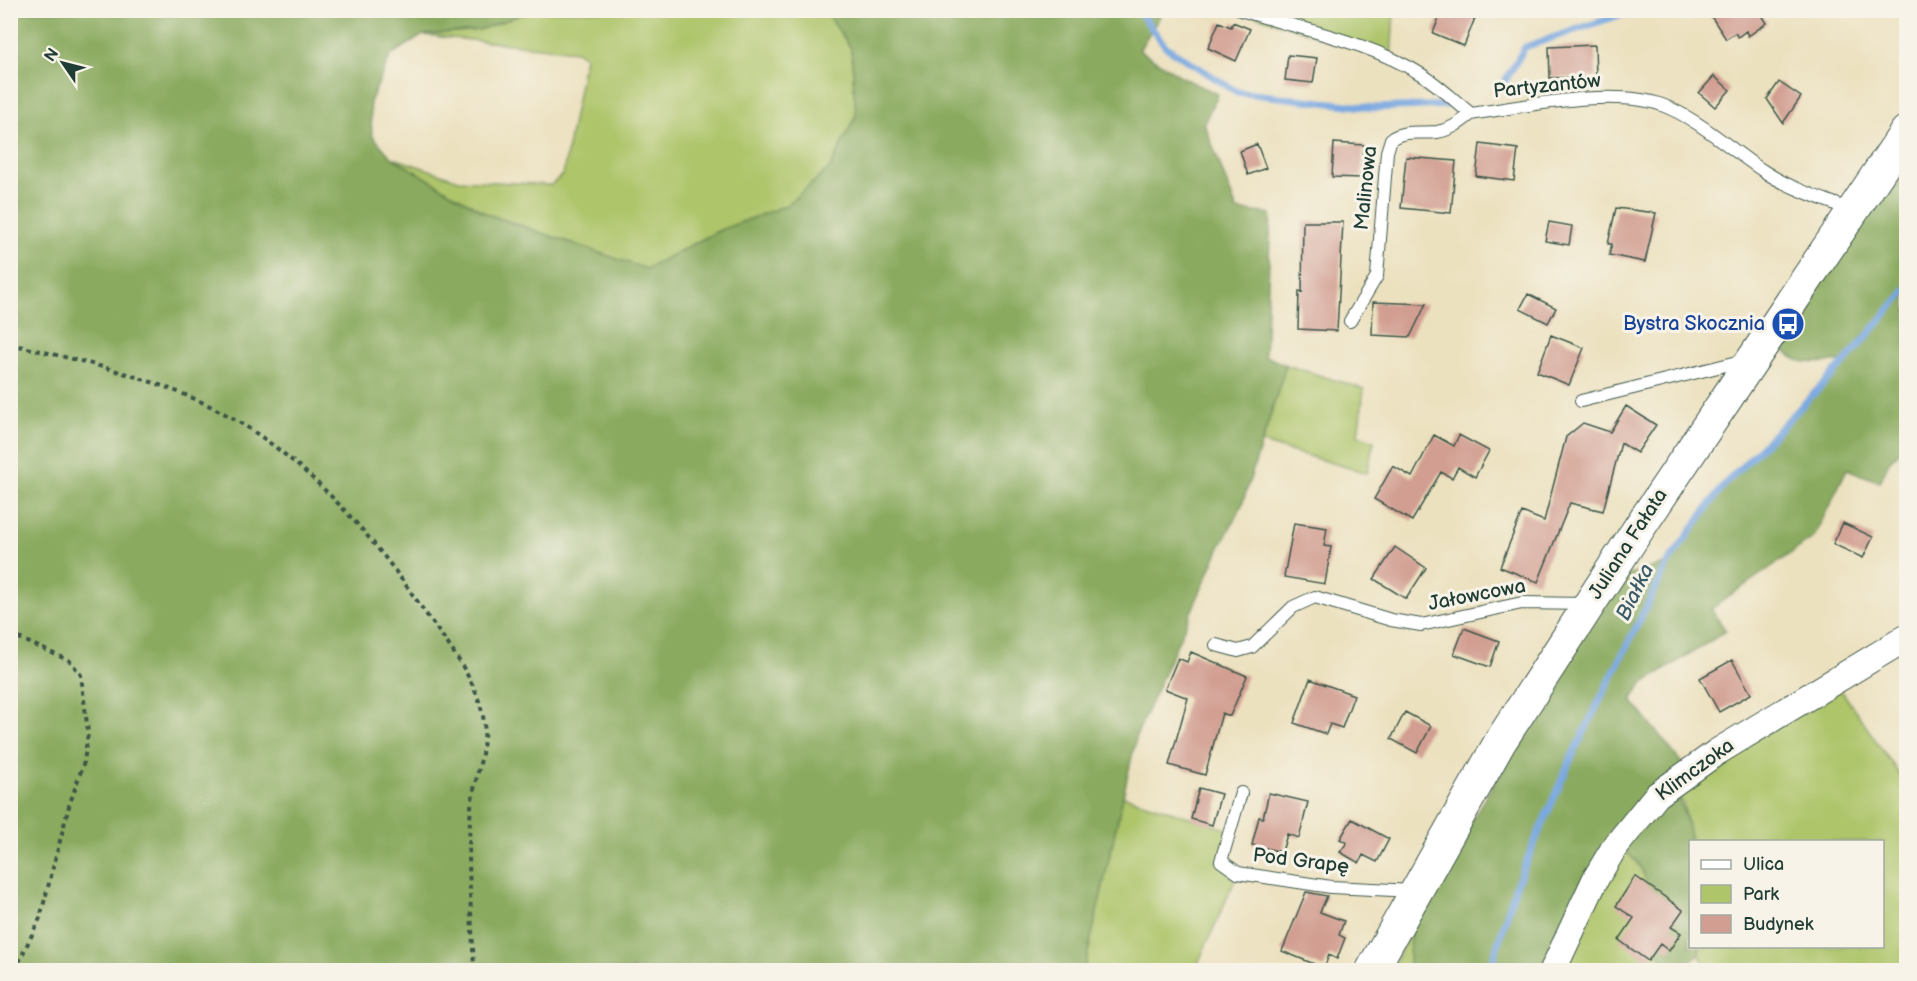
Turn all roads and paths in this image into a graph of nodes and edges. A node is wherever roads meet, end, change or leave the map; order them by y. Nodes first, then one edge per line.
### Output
1 (1241, 10) edge
2 (1471, 114) junction
3 (1906, 132) edge
4 (1853, 211) junction
5 (1350, 321) dead end
6 (10, 344) edge
7 (1752, 358) junction
8 (1581, 401) dead end
9 (1590, 604) junction
10 (10, 634) edge
11 (1906, 638) edge
12 (1216, 645) dead end
13 (1241, 793) dead end
14 (1415, 891) junction
15 (15, 970) edge
16 (474, 970) edge
17 (1372, 970) edge
18 (1553, 970) edge

1 - 2 lane, Partyzantów
2 - 4 lane, Partyzantów
2 - 5 lane, Malinowa
3 - 4 street, Juliana Fałata
4 - 7 street, Juliana Fałata
6 - 16 path
7 - 8 lane
7 - 9 street, Juliana Fałata
9 - 12 lane, Jałowcowa
9 - 14 street, Juliana Fałata
10 - 15 path
11 - 18 street, Klimczoka
13 - 14 lane, Pod Grapę
14 - 17 street, Juliana Fałata

